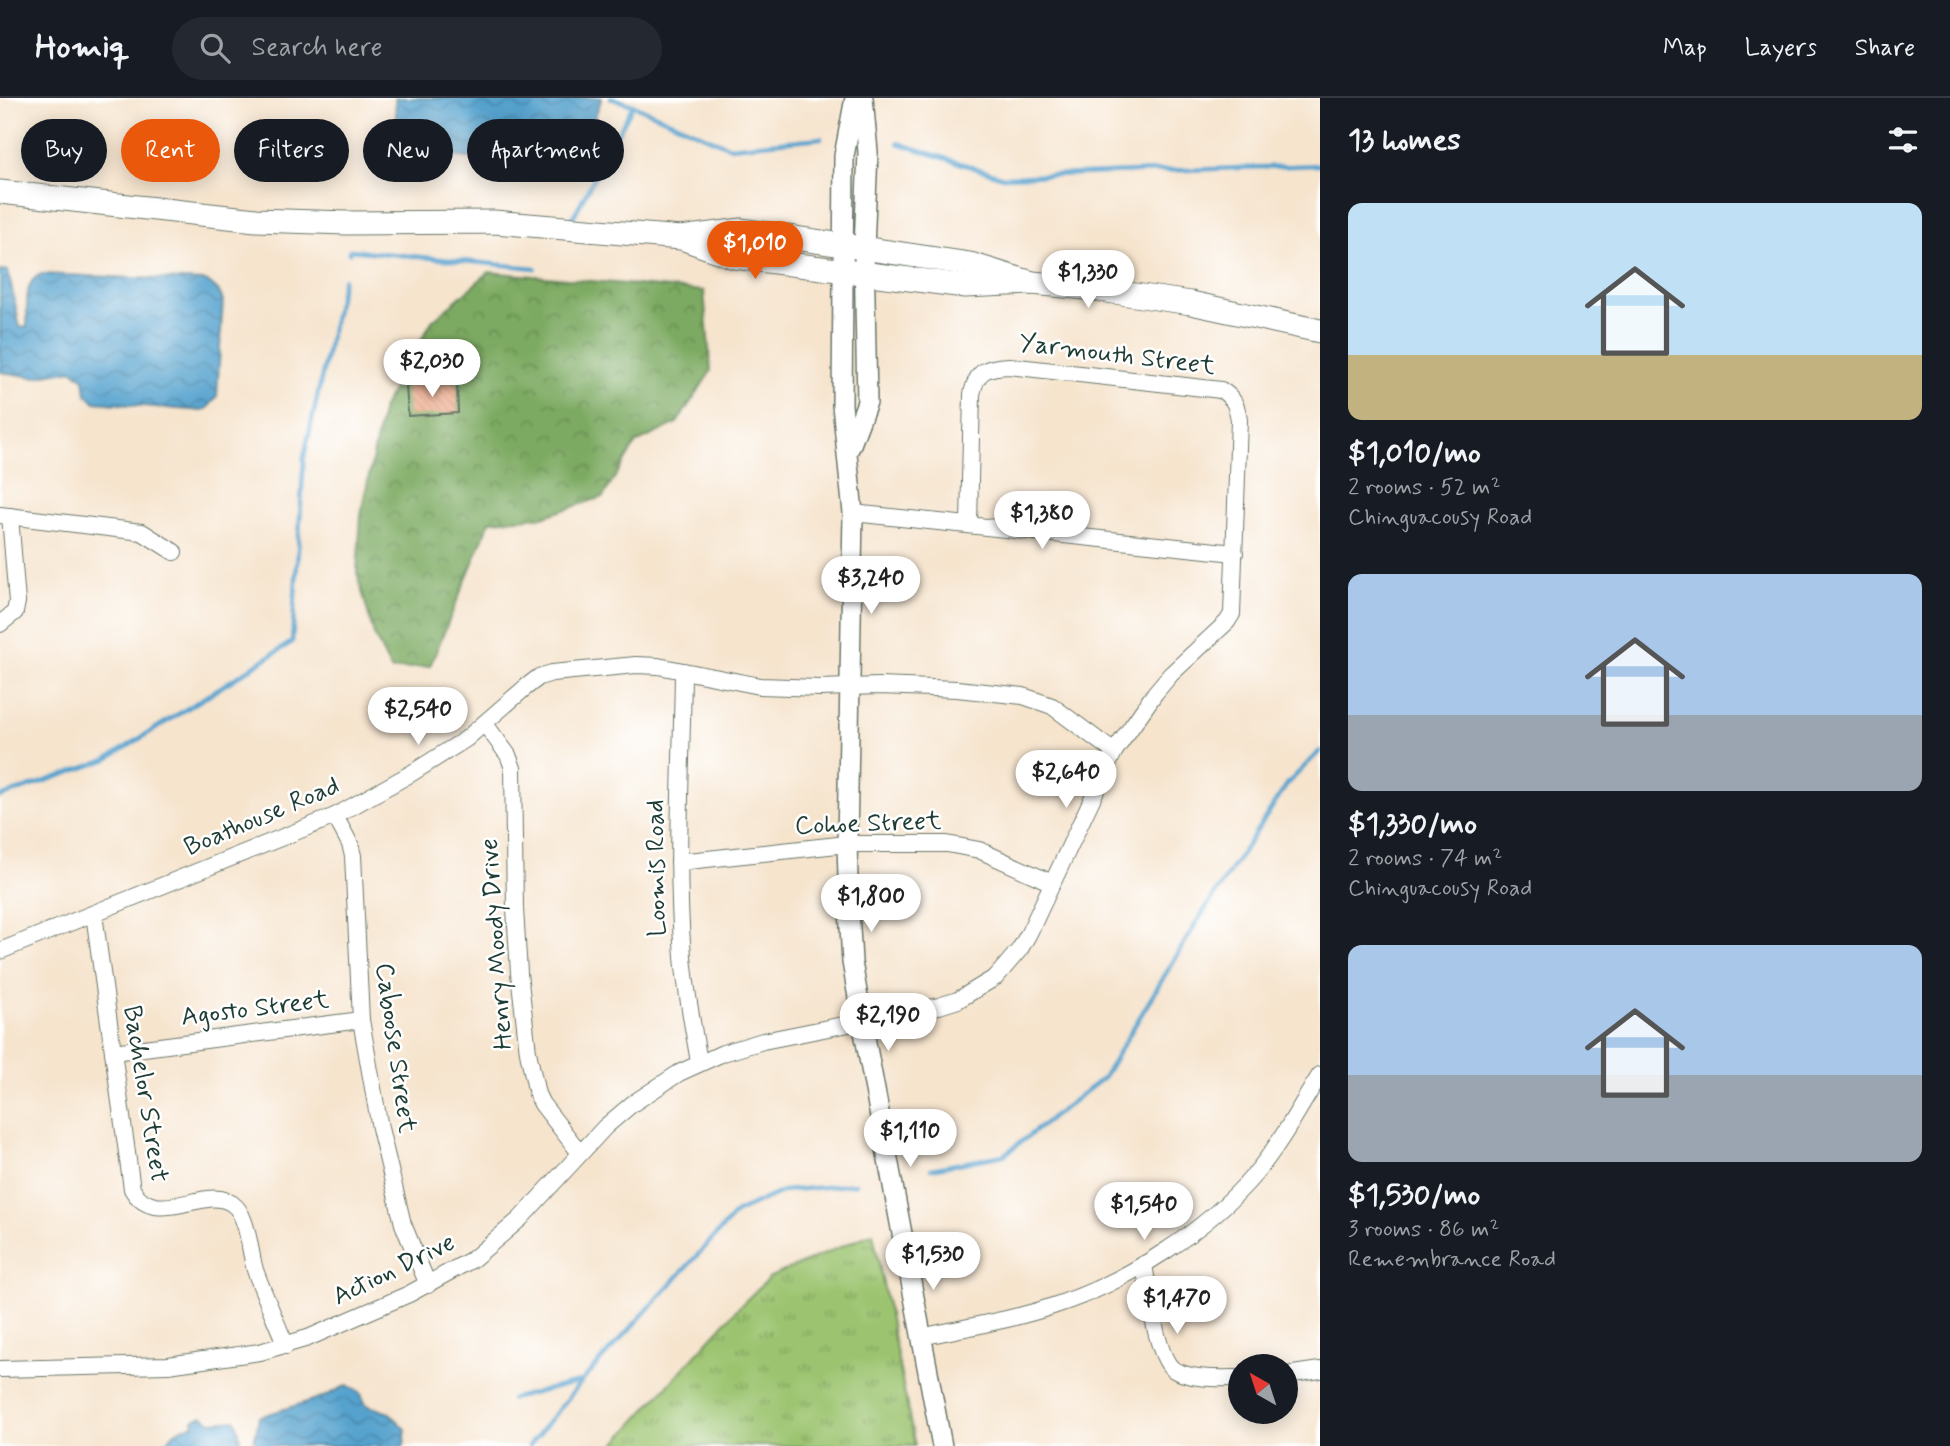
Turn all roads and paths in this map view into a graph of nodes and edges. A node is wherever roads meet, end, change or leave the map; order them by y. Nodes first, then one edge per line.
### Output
1 (855, 98) edge
2 (863, 98) edge
3 (0, 192) edge
4 (681, 238) junction
5 (853, 246) junction
6 (842, 270) junction
7 (865, 273) junction
8 (1032, 283) junction
9 (1320, 331) edge
10 (848, 452) junction
11 (853, 513) junction
12 (5, 515) edge
13 (969, 524) junction
14 (174, 552) dead end
15 (1235, 553) junction
16 (0, 624) edge
17 (682, 671) junction
18 (850, 687) junction
19 (485, 724) junction
20 (1114, 752) junction
21 (335, 816) junction
22 (848, 844) junction
23 (679, 862) junction
24 (1052, 883) junction
25 (94, 914) junction
26 (0, 951) edge
27 (361, 1020) junction
28 (862, 1021) junction
29 (113, 1052) junction
30 (699, 1062) junction
31 (1320, 1076) edge
32 (580, 1153) junction
33 (1144, 1264) junction
34 (428, 1285) junction
35 (921, 1338) junction
36 (286, 1346) junction
37 (0, 1369) edge
38 (1320, 1370) edge
39 (1298, 1373) edge
40 (1228, 1378) edge
41 (942, 1446) edge

1 - 5 street
2 - 5 street
3 - 4 main road
4 - 5 main road
4 - 6 main road
5 - 6 street
5 - 7 street
5 - 8 main road
6 - 7 main road
6 - 10 street
7 - 8 main road
7 - 10 street
8 - 9 main road
10 - 11 street
11 - 13 street
11 - 18 street
12 - 14 street
12 - 16 street
13 - 15 street
13 - 15 street, Yarmouth Street
15 - 20 street, Yarmouth Street
17 - 18 street, Boathouse Road
17 - 19 street, Boathouse Road
17 - 23 street, Loomis Road
18 - 20 street, Boathouse Road
18 - 22 street
19 - 21 street, Boathouse Road
19 - 32 street, Henry Moody Drive
20 - 24 street, Yarmouth Street
21 - 25 street, Boathouse Road
21 - 27 street, Caboose Street
22 - 23 street, Cohoe Street
22 - 24 street, Cohoe Street
22 - 28 street
23 - 30 street, Loomis Road
24 - 28 street, Yarmouth Street
25 - 26 street, Boathouse Road
25 - 29 street, Bachelor Street
27 - 29 street, Agosto Street
27 - 34 street, Caboose Street
28 - 30 street, Action Drive
28 - 35 street
29 - 36 street, Bachelor Street
30 - 32 street, Action Drive
31 - 33 street
32 - 34 street, Action Drive
33 - 35 street
33 - 40 street
34 - 36 street, Action Drive
35 - 41 street
36 - 37 street, Action Drive
38 - 39 street

